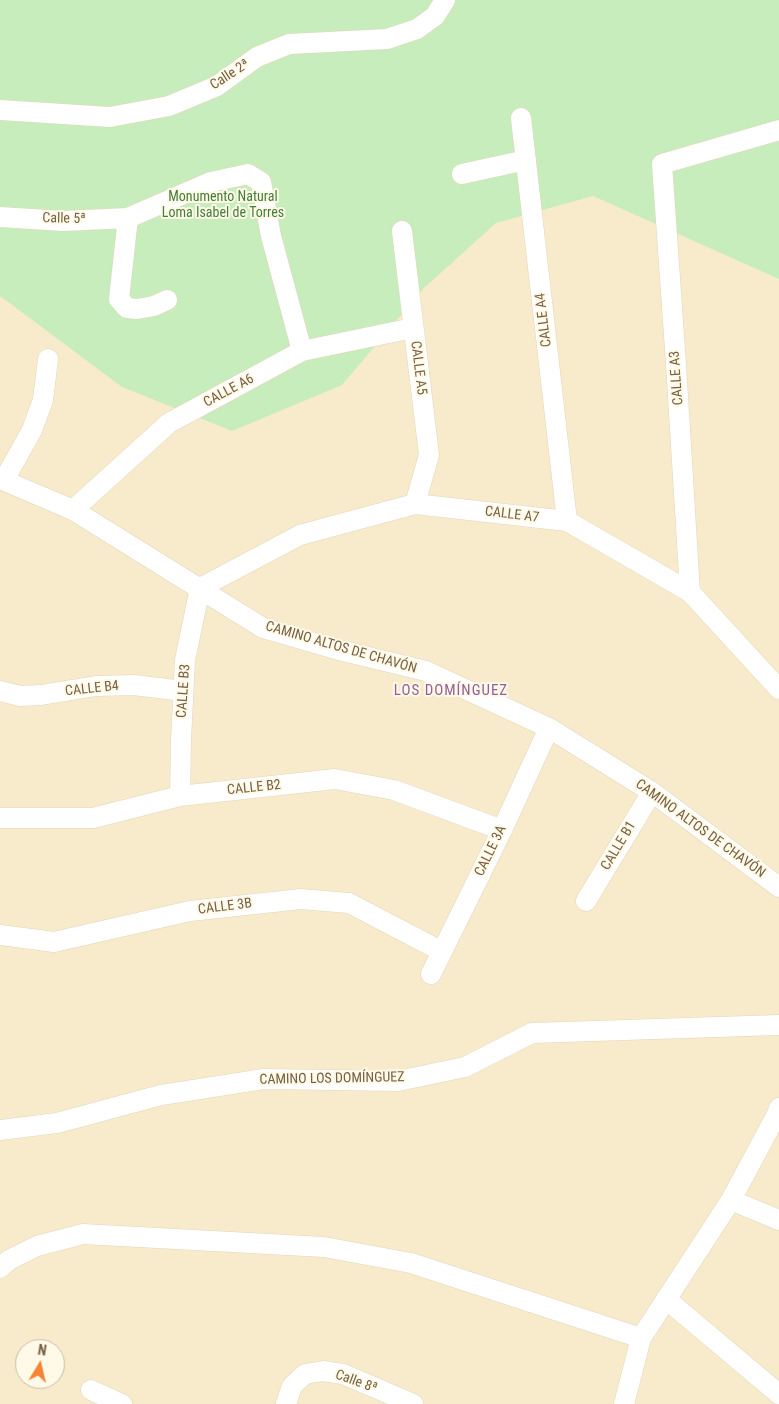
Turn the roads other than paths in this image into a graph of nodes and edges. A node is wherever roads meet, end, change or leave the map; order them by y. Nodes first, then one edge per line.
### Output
1 (445, 0) edge
2 (0, 110) edge
3 (521, 118) dead end
4 (779, 130) edge
5 (526, 160) junction
6 (462, 174) dead end
7 (0, 216) edge
8 (128, 218) junction
9 (402, 231) dead end
10 (167, 300) dead end
11 (413, 328) junction
12 (302, 351) junction
13 (48, 359) dead end
14 (2, 480) edge
15 (415, 504) junction
16 (73, 510) junction
17 (567, 521) junction
18 (200, 588) junction
19 (690, 592) junction
20 (779, 689) edge
21 (183, 691) junction
22 (0, 692) edge
23 (549, 728) junction
24 (652, 792) junction
25 (180, 796) junction
26 (0, 818) edge
27 (502, 830) junction
28 (779, 887) edge
29 (586, 901) dead end
30 (0, 935) edge
31 (442, 951) junction
32 (431, 974) dead end
33 (779, 1025) edge
34 (778, 1112) edge
35 (0, 1130) edge
36 (731, 1200) junction
37 (779, 1220) edge
38 (0, 1268) edge
39 (666, 1299) junction
40 (641, 1338) junction
41 (91, 1390) dead end
42 (779, 1394) edge
43 (122, 1404) edge
44 (286, 1404) edge
45 (413, 1404) edge
46 (624, 1404) edge

1 - 2 street, Calle 2ª
3 - 5 street, CALLE A4
4 - 19 street, CALLE A3
5 - 6 street
5 - 17 street, CALLE A4
7 - 8 street, Calle 5ª
8 - 10 street
8 - 12 street
9 - 11 street, CALLE A5
11 - 12 street, CALLE A6
11 - 15 street, CALLE A5
12 - 16 street, CALLE A6
13 - 14 street
14 - 16 street, CAMINO ALTOS DE CHAVÓN
15 - 17 street, CALLE A7
15 - 18 street, CALLE A7
16 - 18 street, CAMINO ALTOS DE CHAVÓN
17 - 19 street, CALLE A7
18 - 21 street, CALLE B3
18 - 23 street, CAMINO ALTOS DE CHAVÓN
19 - 20 street, CALLE A7
21 - 22 street, CALLE B4
21 - 25 street, CALLE B3
23 - 24 street, CAMINO ALTOS DE CHAVÓN
23 - 27 street, CALLE 3A
24 - 28 street, CAMINO ALTOS DE CHAVÓN
24 - 29 street, CALLE B1
25 - 26 street, CALLE B2
25 - 27 street, CALLE B2
27 - 31 street, CALLE 3A
30 - 31 street, CALLE 3B
31 - 32 street, CALLE 3A
33 - 35 street, CAMINO LOS DOMÍNGUEZ
34 - 36 street
36 - 37 street
36 - 39 street
38 - 40 street
39 - 40 street
39 - 42 street
40 - 46 street
41 - 43 street
44 - 45 street, Calle 8ª

